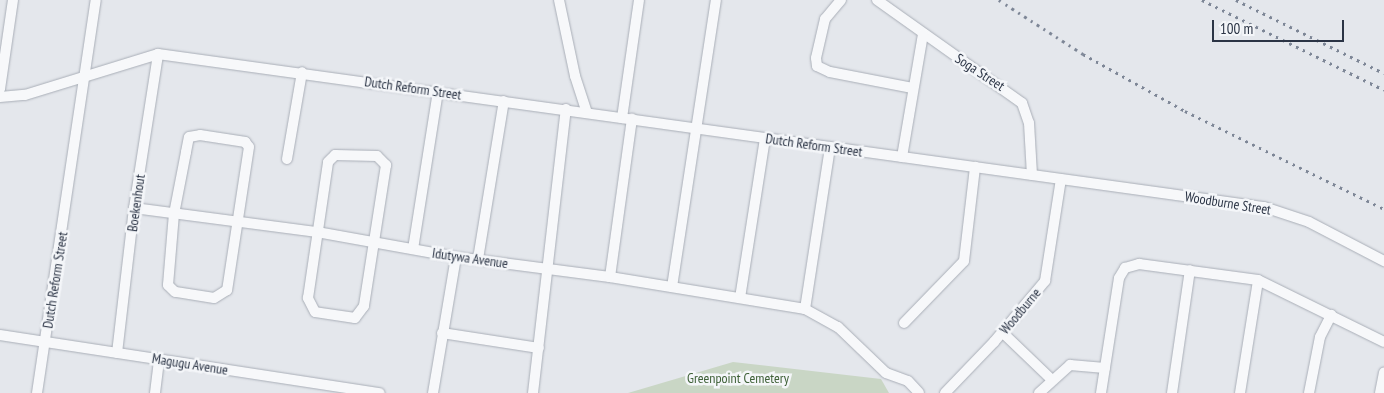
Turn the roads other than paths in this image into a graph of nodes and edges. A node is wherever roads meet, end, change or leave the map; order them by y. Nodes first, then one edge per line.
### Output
1 (13, 0) edge
2 (96, 0) edge
3 (559, 0) edge
4 (639, 0) edge
5 (716, 0) edge
6 (841, 0) edge
7 (877, 0) edge
8 (0, 11) edge
9 (11, 12) junction
10 (923, 34) junction
11 (158, 54) junction
12 (302, 72) junction
13 (86, 74) junction
14 (912, 88) junction
15 (0, 89) edge
16 (438, 92) junction
17 (0, 97) edge
18 (504, 101) junction
19 (566, 109) junction
20 (587, 113) junction
21 (627, 118) junction
22 (698, 128) junction
23 (765, 138) junction
24 (830, 147) junction
25 (902, 157) junction
26 (287, 159) dead end
27 (975, 167) junction
28 (1032, 175) junction
29 (1061, 179) junction
30 (134, 208) junction
31 (174, 214) junction
32 (238, 221) junction
33 (317, 232) junction
34 (374, 241) junction
35 (413, 249) junction
36 (456, 257) junction
37 (478, 260) junction
38 (1384, 261) edge
39 (545, 268) junction
40 (1190, 270) junction
41 (610, 276) junction
42 (1258, 280) junction
43 (672, 287) junction
44 (740, 298) junction
45 (805, 309) junction
46 (1331, 314) junction
47 (904, 323) dead end
48 (1002, 332) junction
49 (442, 333) junction
50 (0, 335) edge
51 (45, 342) junction
52 (1384, 342) edge
53 (539, 348) junction
54 (117, 352) junction
55 (159, 359) junction
56 (1105, 368) junction
57 (1384, 372) edge
58 (1052, 380) junction
59 (38, 393) edge
60 (154, 393) edge
61 (380, 393) edge
62 (433, 393) edge
63 (533, 393) edge
64 (920, 393) edge
65 (945, 393) edge
66 (1039, 393) edge
67 (1101, 393) edge
68 (1172, 393) edge
69 (1240, 393) edge
70 (1309, 393) edge
71 (1380, 393) edge

1 - 9 street
2 - 13 street
3 - 20 street
4 - 21 street
5 - 22 street
6 - 14 street
7 - 10 street, Soga Street
8 - 9 street
9 - 15 street
10 - 14 street
10 - 28 street, Soga Street
11 - 12 street, Dutch Reform Street
11 - 13 street, Dutch Reform Street
11 - 30 street, Boekenhout
12 - 16 street, Dutch Reform Street
12 - 26 street
13 - 17 street
13 - 51 street, Dutch Reform Street
14 - 25 street
16 - 18 street, Dutch Reform Street
16 - 35 street
18 - 19 street, Dutch Reform Street
18 - 37 street
19 - 20 street, Dutch Reform Street
19 - 39 street
20 - 21 street, Dutch Reform Street
21 - 22 street, Dutch Reform Street
21 - 41 street
22 - 23 street, Dutch Reform Street
22 - 43 street
23 - 24 street, Dutch Reform Street
23 - 44 street
24 - 25 street, Dutch Reform Street
24 - 45 street
25 - 27 street, Dutch Reform Street
27 - 28 street, Dutch Reform Street
27 - 47 street
28 - 29 street, Dutch Reform Street
29 - 38 street, Woodburne Street
29 - 48 street, Woodburne
30 - 31 street, Idutywa Avenue
30 - 54 street, Boekenhout
31 - 32 street, Idutywa Avenue
31 - 32 street
31 - 32 street
32 - 33 street, Idutywa Avenue
33 - 34 street, Idutywa Avenue
33 - 34 street
33 - 34 street
34 - 35 street, Idutywa Avenue
35 - 36 street, Idutywa Avenue
36 - 37 street, Idutywa Avenue
36 - 49 street
37 - 39 street, Idutywa Avenue
39 - 41 street, Idutywa Avenue
39 - 53 street
40 - 42 street
40 - 56 street
40 - 68 street
41 - 43 street, Idutywa Avenue
42 - 46 street
42 - 69 street
43 - 44 street, Idutywa Avenue
44 - 45 street, Idutywa Avenue
45 - 64 street, Idutywa Avenue
46 - 52 street
46 - 70 street
48 - 58 street
48 - 65 street, Woodburne
49 - 53 street
49 - 62 street
50 - 51 street, Magugu Avenue
51 - 54 street, Magugu Avenue
51 - 59 street, Dutch Reform Street
53 - 63 street
54 - 55 street, Magugu Avenue
55 - 60 street
55 - 61 street, Magugu Avenue
56 - 58 street
56 - 67 street
57 - 71 street
58 - 66 street

